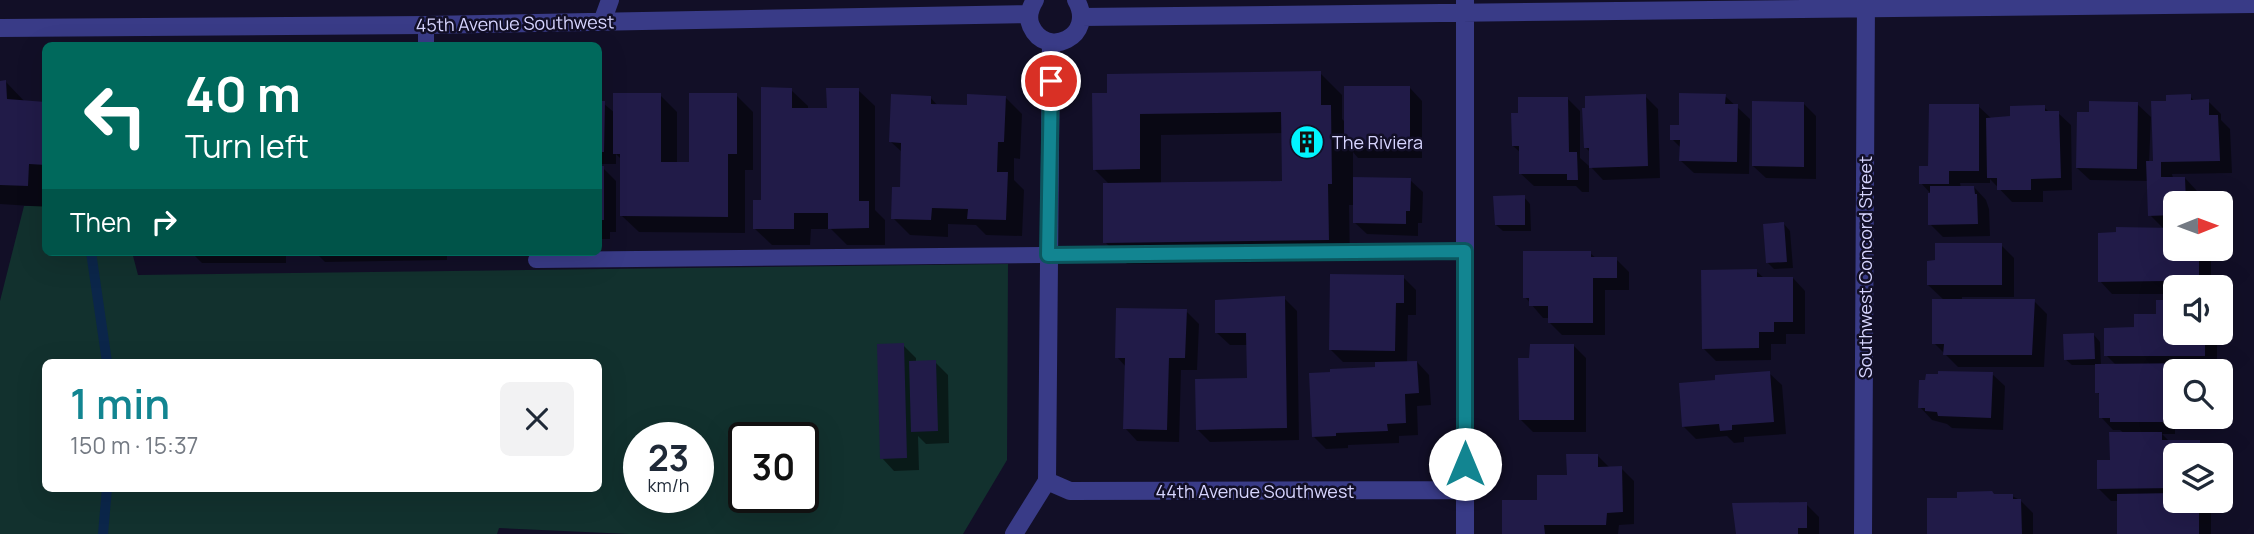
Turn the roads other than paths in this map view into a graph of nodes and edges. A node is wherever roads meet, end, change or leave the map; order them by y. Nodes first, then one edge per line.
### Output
1 (610, 0) edge
2 (1866, 3) edge
3 (2254, 4) edge
4 (1032, 7) edge
5 (1465, 7) edge
6 (1079, 8) edge
7 (602, 22) junction
8 (426, 24) junction
9 (0, 28) edge
10 (426, 42) edge
11 (1051, 42) junction
12 (1465, 251) junction
13 (1048, 255) junction
14 (536, 260) dead end
15 (1047, 481) junction
16 (1465, 490) junction
17 (1014, 534) edge
18 (1465, 534) edge
19 (1863, 534) edge

1 - 7 street
2 - 3 street
2 - 5 street
2 - 19 street, Southwest Concord Street
4 - 7 street, 45th Avenue Southwest
4 - 11 street
5 - 6 street
5 - 12 street
6 - 11 street
7 - 8 street, 45th Avenue Southwest
8 - 9 street, 45th Avenue Southwest
8 - 10 lane
11 - 13 street
12 - 13 lane
12 - 16 street
13 - 14 lane
13 - 15 street
15 - 16 street, 44th Avenue Southwest
15 - 17 street
16 - 18 street

